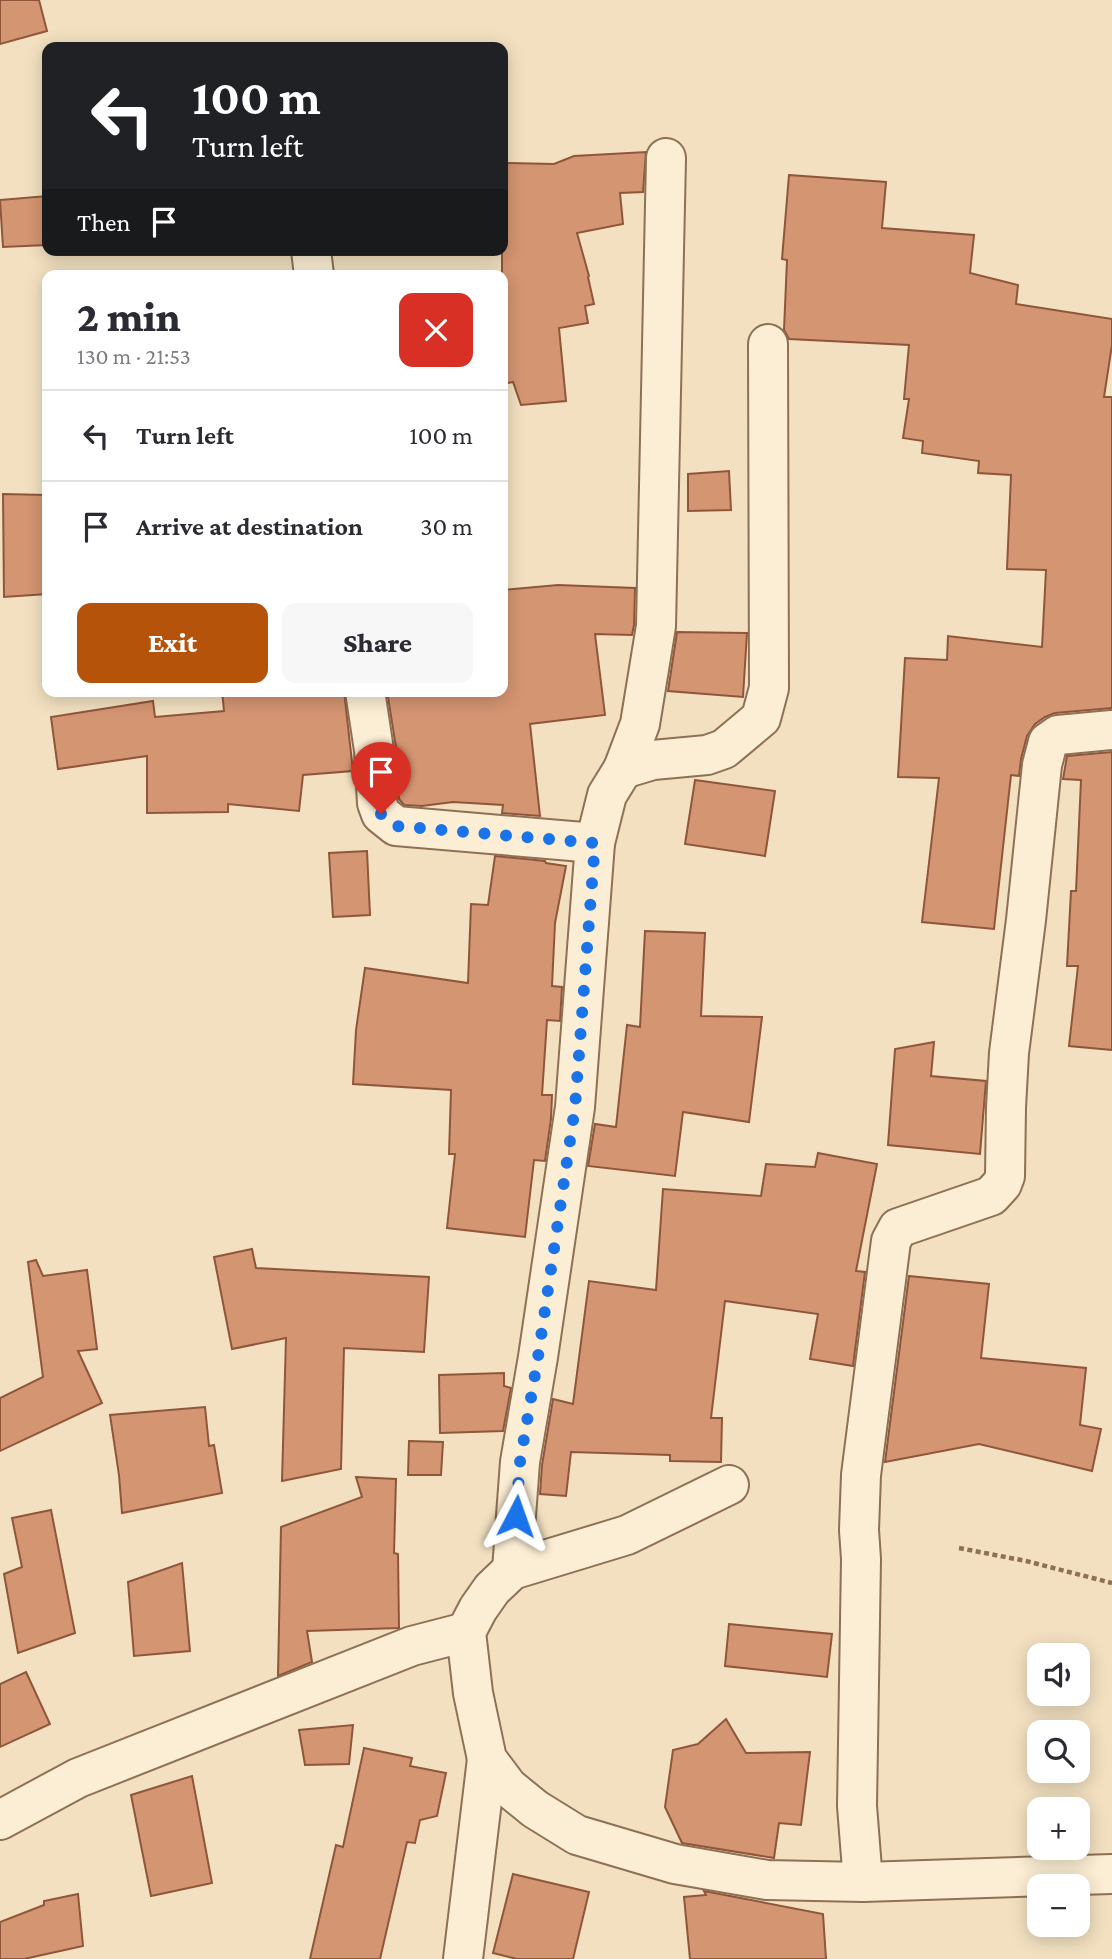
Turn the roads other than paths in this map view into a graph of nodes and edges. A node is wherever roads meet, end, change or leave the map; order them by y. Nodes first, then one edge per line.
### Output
1 (666, 158) dead end
2 (768, 344) dead end
3 (366, 697) edge
4 (1112, 730) edge
5 (622, 769) junction
6 (595, 843) junction
7 (729, 1485) dead end
8 (512, 1570) junction
9 (466, 1632) junction
10 (487, 1759) junction
11 (0, 1821) edge
12 (1112, 1874) edge
13 (863, 1882) junction
14 (463, 1959) edge

1 - 5 street
2 - 5 street
3 - 6 street
4 - 13 street
5 - 6 street
6 - 8 street
7 - 8 street
8 - 9 street
9 - 10 street
9 - 11 street
10 - 13 street
10 - 14 street
12 - 13 street

